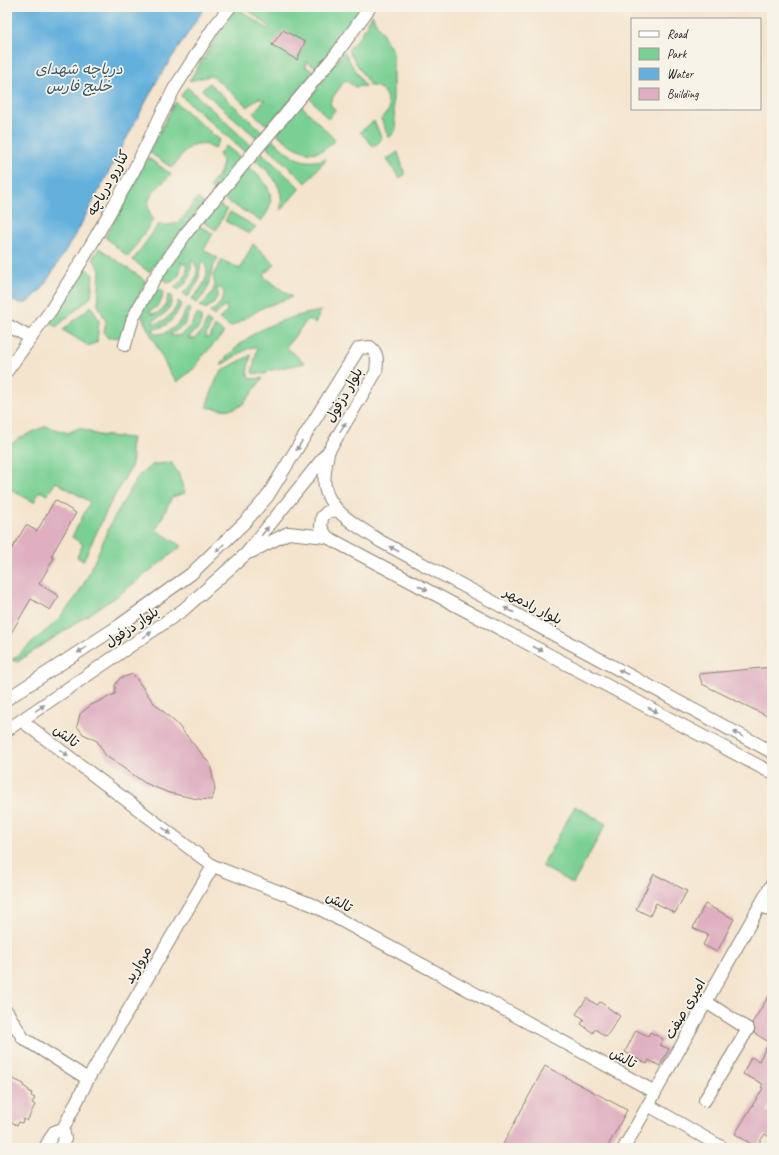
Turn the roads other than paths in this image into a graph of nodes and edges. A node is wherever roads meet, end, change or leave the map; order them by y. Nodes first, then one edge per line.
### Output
1 (230, 7) edge
2 (370, 7) edge
3 (7, 325) edge
4 (31, 338) junction
5 (125, 345) dead end
6 (7, 371) edge
7 (328, 452) junction
8 (337, 510) junction
9 (327, 537) junction
10 (246, 554) junction
11 (7, 699) edge
12 (22, 721) junction
13 (7, 730) edge
14 (772, 752) edge
15 (772, 774) edge
16 (213, 866) junction
17 (772, 884) edge
18 (761, 905) junction
19 (772, 911) edge
20 (706, 1002) junction
21 (7, 1012) edge
22 (88, 1079) junction
23 (655, 1092) junction
24 (705, 1100) dead end
25 (648, 1105) junction
26 (63, 1129) junction
27 (45, 1148) edge
28 (60, 1148) edge
29 (624, 1148) edge
30 (723, 1148) edge

1 - 4 street, کناررو دریاچه
2 - 5 street
3 - 4 street
4 - 6 street, کناررو دریاچه
7 - 8 street, بلوار رادمهر
10 -> 7 street, بلوار دزفول
7 -> 11 street, بلوار دزفول
8 - 9 street
14 -> 8 street, بلوار رادمهر
9 - 10 street
9 -> 15 street
12 -> 10 street, بلوار دزفول
12 - 13 street, بلوار دزفول
12 -> 16 street, تالش
16 - 22 street, مروارید
16 - 23 street, تالش
17 - 18 street, امیری صفت
18 - 19 street
18 - 20 street, امیری صفت
20 - 23 street, امیری صفت
20 - 24 street
21 - 22 street
22 - 26 street, مروارید
23 - 25 street, امیری صفت
25 - 29 street, امیری صفت
25 - 30 street
26 - 27 street, مروارید
26 - 28 street, مروارید

